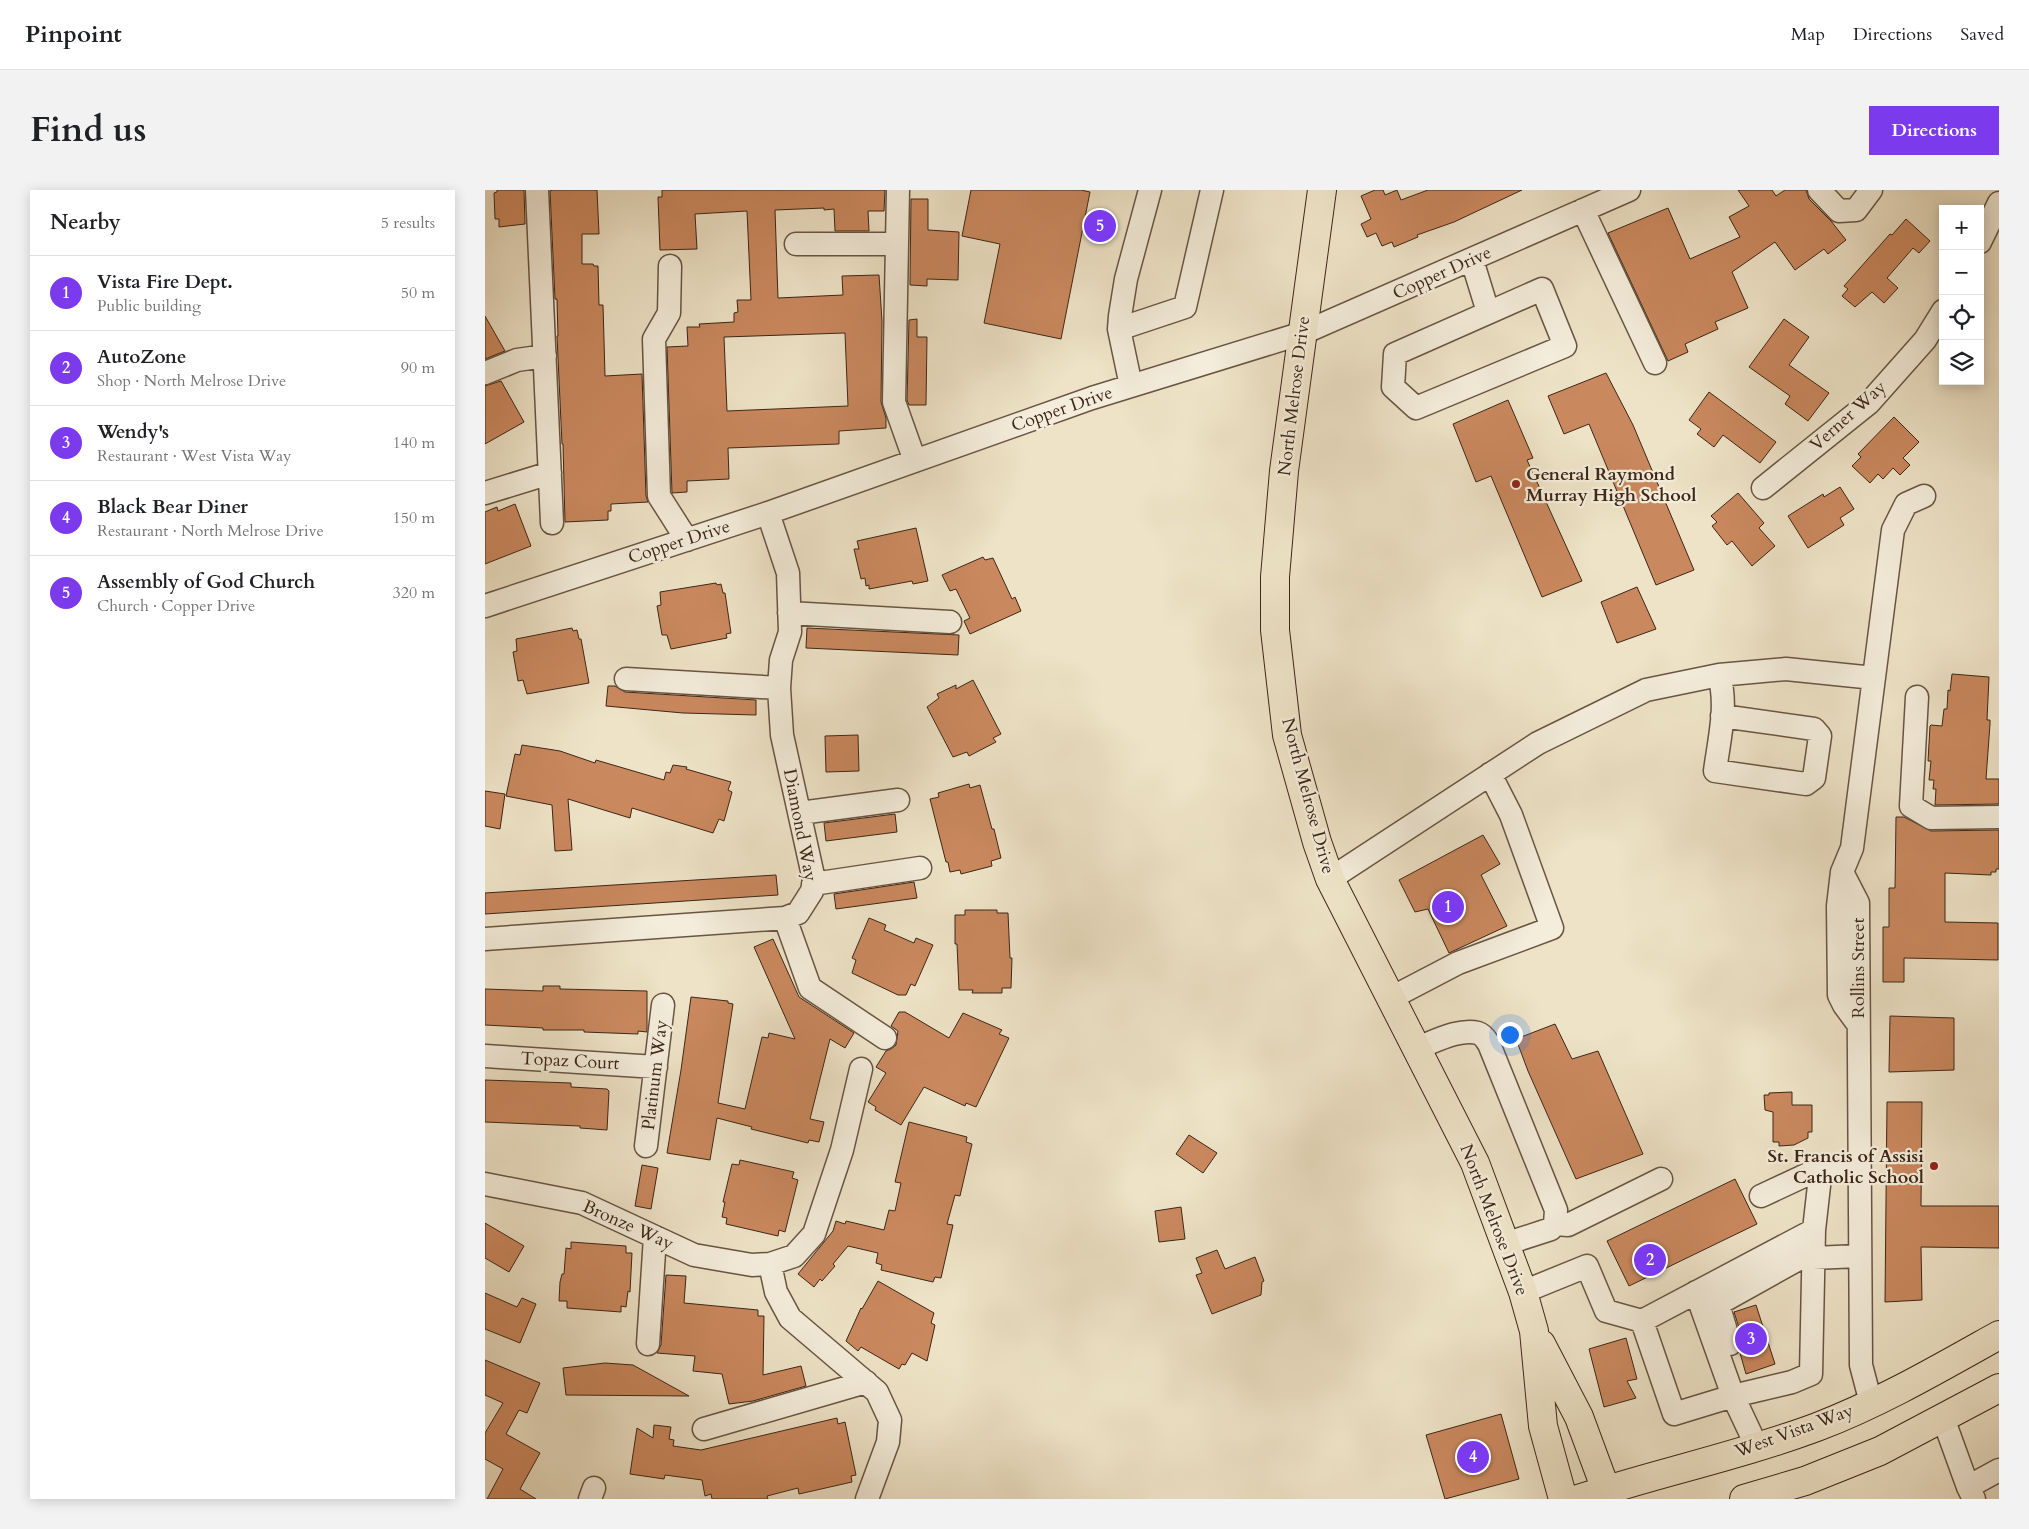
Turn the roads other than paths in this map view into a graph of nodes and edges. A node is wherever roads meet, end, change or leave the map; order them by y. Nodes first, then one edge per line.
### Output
1 (537, 190) edge
2 (898, 190) edge
3 (1150, 190) edge
4 (1212, 190) edge
5 (1322, 190) edge
6 (1629, 190) edge
7 (1819, 190) edge
8 (1871, 190) edge
9 (1999, 203) edge
10 (1583, 210) junction
11 (1984, 234) edge
12 (796, 244) dead end
13 (897, 244) junction
14 (1472, 260) junction
15 (670, 266) dead end
16 (1488, 312) junction
17 (1939, 317) edge
18 (1119, 329) junction
19 (1303, 334) junction
20 (545, 356) junction
21 (1655, 363) dead end
22 (485, 373) edge
23 (1131, 386) junction
24 (915, 461) junction
25 (550, 473) junction
26 (1763, 488) dead end
27 (485, 493) edge
28 (1924, 496) dead end
29 (768, 513) junction
30 (552, 523) dead end
31 (687, 540) junction
32 (485, 606) edge
33 (789, 613) junction
34 (949, 622) dead end
35 (1719, 675) junction
36 (1874, 678) junction
37 (626, 679) dead end
38 (779, 688) junction
39 (1917, 697) dead end
40 (1722, 716) junction
41 (1490, 774) junction
42 (898, 800) dead end
43 (800, 814) junction
44 (1999, 817) edge
45 (920, 868) dead end
46 (1330, 879) junction
47 (813, 884) junction
48 (785, 918) junction
49 (485, 939) edge
50 (1391, 998) junction
51 (663, 1005) dead end
52 (885, 1038) dead end
53 (1417, 1048) junction
54 (485, 1056) edge
55 (656, 1066) junction
56 (861, 1069) dead end
57 (646, 1146) dead end
58 (1821, 1168) junction
59 (1859, 1173) junction
60 (1661, 1179) dead end
61 (485, 1184) edge
62 (1761, 1196) dead end
63 (1555, 1224) junction
64 (655, 1237) junction
65 (1505, 1244) junction
66 (1814, 1246) junction
67 (1859, 1256) junction
68 (769, 1264) junction
69 (1523, 1292) junction
70 (1696, 1292) junction
71 (1642, 1321) junction
72 (1534, 1332) junction
73 (1999, 1335) edge
74 (649, 1344) dead end
75 (866, 1382) junction
76 (1999, 1388) edge
77 (1738, 1395) junction
78 (1871, 1403) junction
79 (1943, 1418) junction
80 (704, 1429) dead end
81 (1757, 1447) junction
82 (1999, 1470) edge
83 (1971, 1493) edge
84 (1609, 1494) edge
85 (867, 1499) edge
86 (1563, 1499) edge
87 (1578, 1499) edge
88 (1744, 1499) edge

1 - 20 street
2 - 13 street
3 - 18 street
4 - 18 street
5 - 19 main road, North Melrose Drive
6 - 10 street, Copper Drive
7 - 8 street
9 - 11 street
10 - 14 street, Copper Drive
10 - 21 street
12 - 13 street
13 - 24 street
14 - 16 street
14 - 19 street, Copper Drive
15 - 31 street
16 - 16 street
17 - 26 street, Verner Way
18 - 23 street
19 - 23 street, Copper Drive
19 - 46 main road, North Melrose Drive
20 - 22 street
20 - 25 street
23 - 24 street, Copper Drive
24 - 29 street, Copper Drive
25 - 27 street
25 - 30 street
28 - 36 street, Rollins Street
29 - 31 street, Copper Drive
29 - 33 street, Diamond Way
31 - 32 street, Copper Drive
33 - 34 street
33 - 38 street, Diamond Way
35 - 36 street
35 - 40 street
35 - 41 street
36 - 59 street, Rollins Street
37 - 38 street
38 - 43 street, Diamond Way
39 - 44 street
40 - 40 street
41 - 46 street
41 - 50 street
42 - 43 street
43 - 47 street, Diamond Way
45 - 47 street
46 - 50 main road, North Melrose Drive
47 - 48 street, Diamond Way
48 - 49 street
48 - 52 street
50 - 53 main road, North Melrose Drive
51 - 55 street, Platinum Way
53 - 63 street
53 - 65 main road, North Melrose Drive
54 - 55 street, Topaz Court
55 - 57 street, Platinum Way
56 - 68 street, Bronze Way
58 - 59 street
58 - 62 street
58 - 66 street
59 - 67 street, Rollins Street
60 - 63 street
61 - 64 street, Bronze Way
63 - 65 street
64 - 68 street, Bronze Way
64 - 74 street
65 - 69 main road, North Melrose Drive
66 - 67 street
66 - 70 street
66 - 77 street
66 - 77 street
67 - 78 street, Rollins Street
68 - 75 street
69 - 71 street
69 - 72 main road, North Melrose Drive
70 - 71 street
70 - 77 street
71 - 77 street
72 - 84 main road, North Melrose Drive
72 - 86 main road, North Melrose Drive
73 - 78 main road, West Vista Way
75 - 80 street
75 - 85 street
76 - 79 main road
77 - 81 street
78 - 81 main road, West Vista Way
79 - 83 street
79 - 88 main road
81 - 84 main road, West Vista Way
82 - 83 street
84 - 87 main road, West Vista Way

